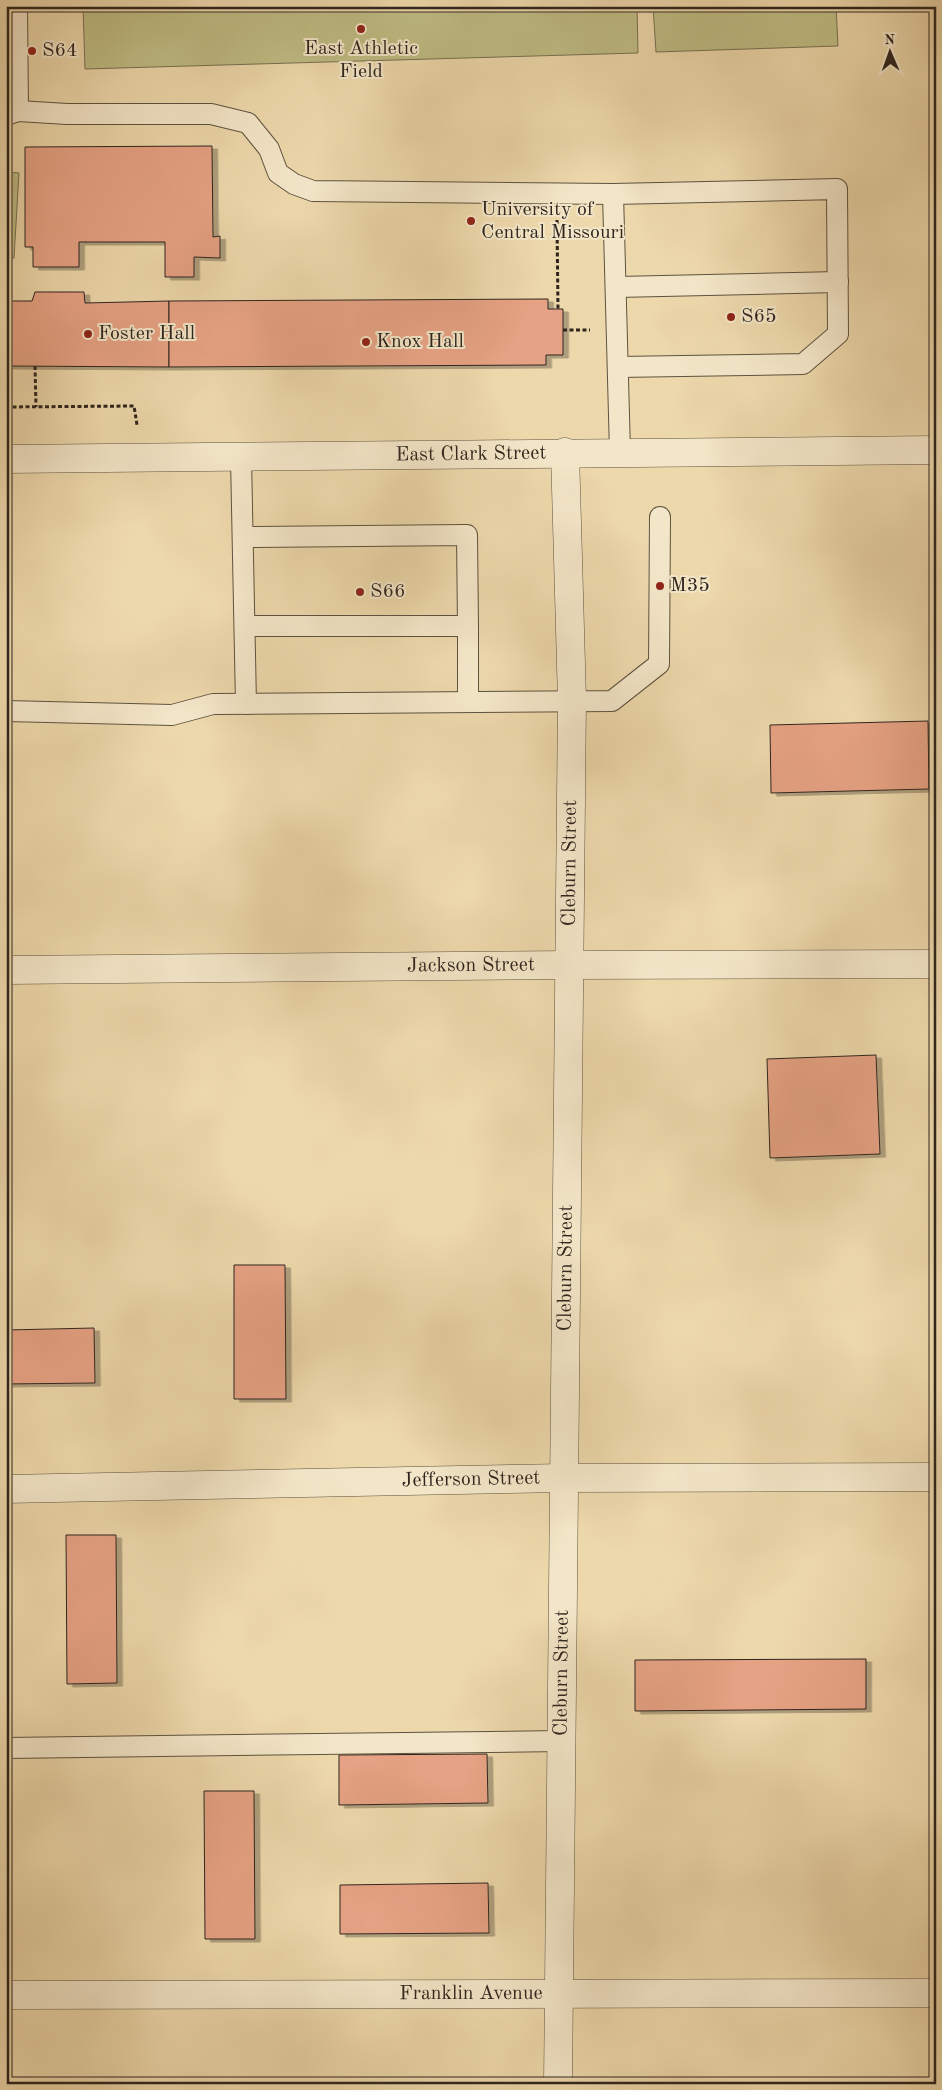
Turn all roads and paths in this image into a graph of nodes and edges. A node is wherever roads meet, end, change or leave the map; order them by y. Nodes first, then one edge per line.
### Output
1 (17, 6) edge
2 (12, 113) edge
3 (557, 193) junction
4 (613, 194) junction
5 (838, 282) junction
6 (617, 287) junction
7 (558, 310) dead end
8 (35, 366) dead end
9 (618, 367) junction
10 (36, 407) junction
11 (6, 408) edge
12 (137, 425) dead end
13 (936, 450) edge
14 (565, 452) junction
15 (620, 452) junction
16 (241, 458) junction
17 (6, 459) edge
18 (660, 517) dead end
19 (244, 537) junction
20 (246, 626) junction
21 (468, 626) junction
22 (572, 700) junction
23 (468, 702) junction
24 (246, 704) junction
25 (6, 711) edge
26 (936, 964) edge
27 (569, 965) junction
28 (6, 970) edge
29 (936, 1477) edge
30 (564, 1478) junction
31 (6, 1489) edge
32 (561, 1741) junction
33 (6, 1748) edge
34 (936, 1993) edge
35 (559, 1994) junction
36 (6, 1995) edge
37 (558, 2084) edge

1 - 2 lane
2 - 3 lane
3 - 4 lane
3 - 7 path
4 - 5 lane
4 - 6 lane
5 - 6 lane
5 - 9 lane
6 - 9 lane
8 - 10 path
9 - 15 lane
10 - 11 path
10 - 12 path
13 - 15 street, East Clark Street
14 - 15 street, East Clark Street
14 - 16 street, East Clark Street
14 - 22 street, Cleburn Street
16 - 17 street, East Clark Street
16 - 19 lane
18 - 22 lane
19 - 20 lane
19 - 21 lane
20 - 21 lane
20 - 24 lane
21 - 23 lane
22 - 23 lane
22 - 27 street, Cleburn Street
23 - 24 lane
24 - 25 lane
26 - 27 street, Jackson Street
27 - 28 street, Jackson Street
27 - 30 street, Cleburn Street
29 - 30 street, Jefferson Street
30 - 31 street, Jefferson Street
30 - 32 street, Cleburn Street
32 - 33 lane
32 - 35 street, Cleburn Street
34 - 35 street, Franklin Avenue
35 - 36 street, Franklin Avenue
35 - 37 street, Cleburn Street

